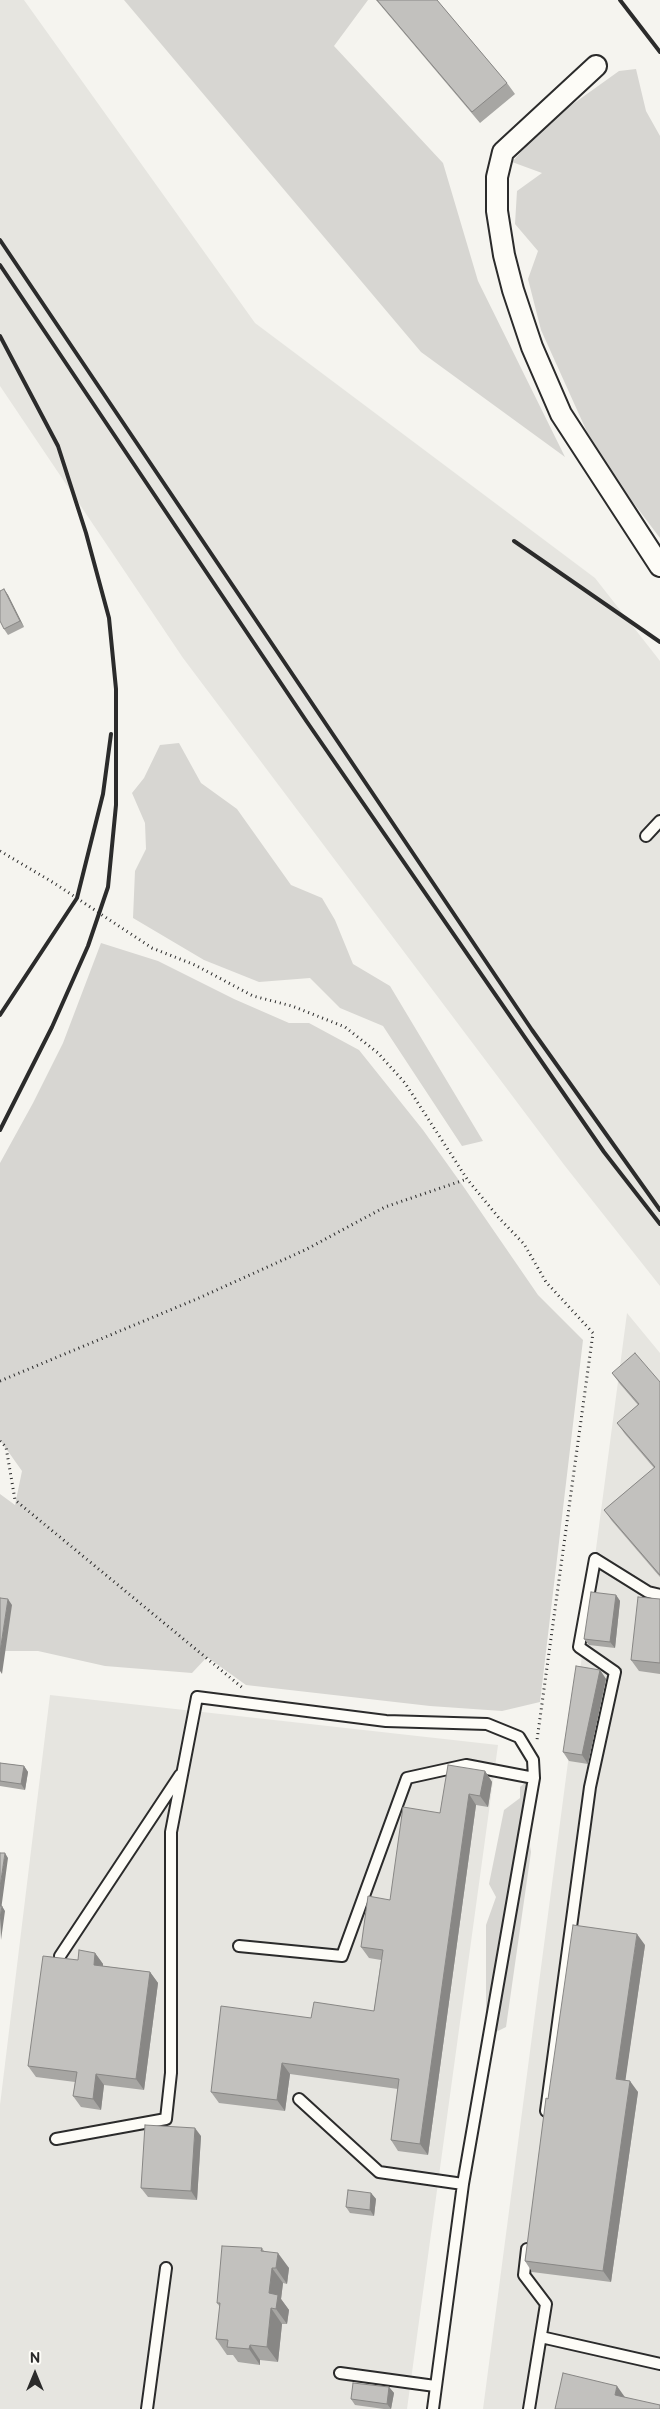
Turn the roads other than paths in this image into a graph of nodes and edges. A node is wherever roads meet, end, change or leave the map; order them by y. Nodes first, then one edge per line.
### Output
1 (596, 66) dead end
2 (660, 566) edge
3 (660, 821) edge
4 (646, 836) dead end
5 (660, 1595) edge
6 (184, 1770) junction
7 (534, 1778) junction
8 (239, 1946) dead end
9 (60, 1956) edge
10 (299, 2099) dead end
11 (545, 2121) edge
12 (56, 2139) dead end
13 (463, 2184) junction
14 (529, 2237) edge
15 (166, 2268) dead end
16 (541, 2337) junction
17 (660, 2364) edge
18 (340, 2373) dead end
19 (435, 2386) junction
20 (147, 2409) edge
21 (432, 2409) edge
22 (529, 2409) edge

1 - 2 street
3 - 4 lane
5 - 11 lane
6 - 7 lane
6 - 9 lane
6 - 12 lane
7 - 8 lane
7 - 13 lane
10 - 13 lane
13 - 19 lane
14 - 16 lane
15 - 20 lane
16 - 17 lane
16 - 22 lane
18 - 19 lane
19 - 21 lane

